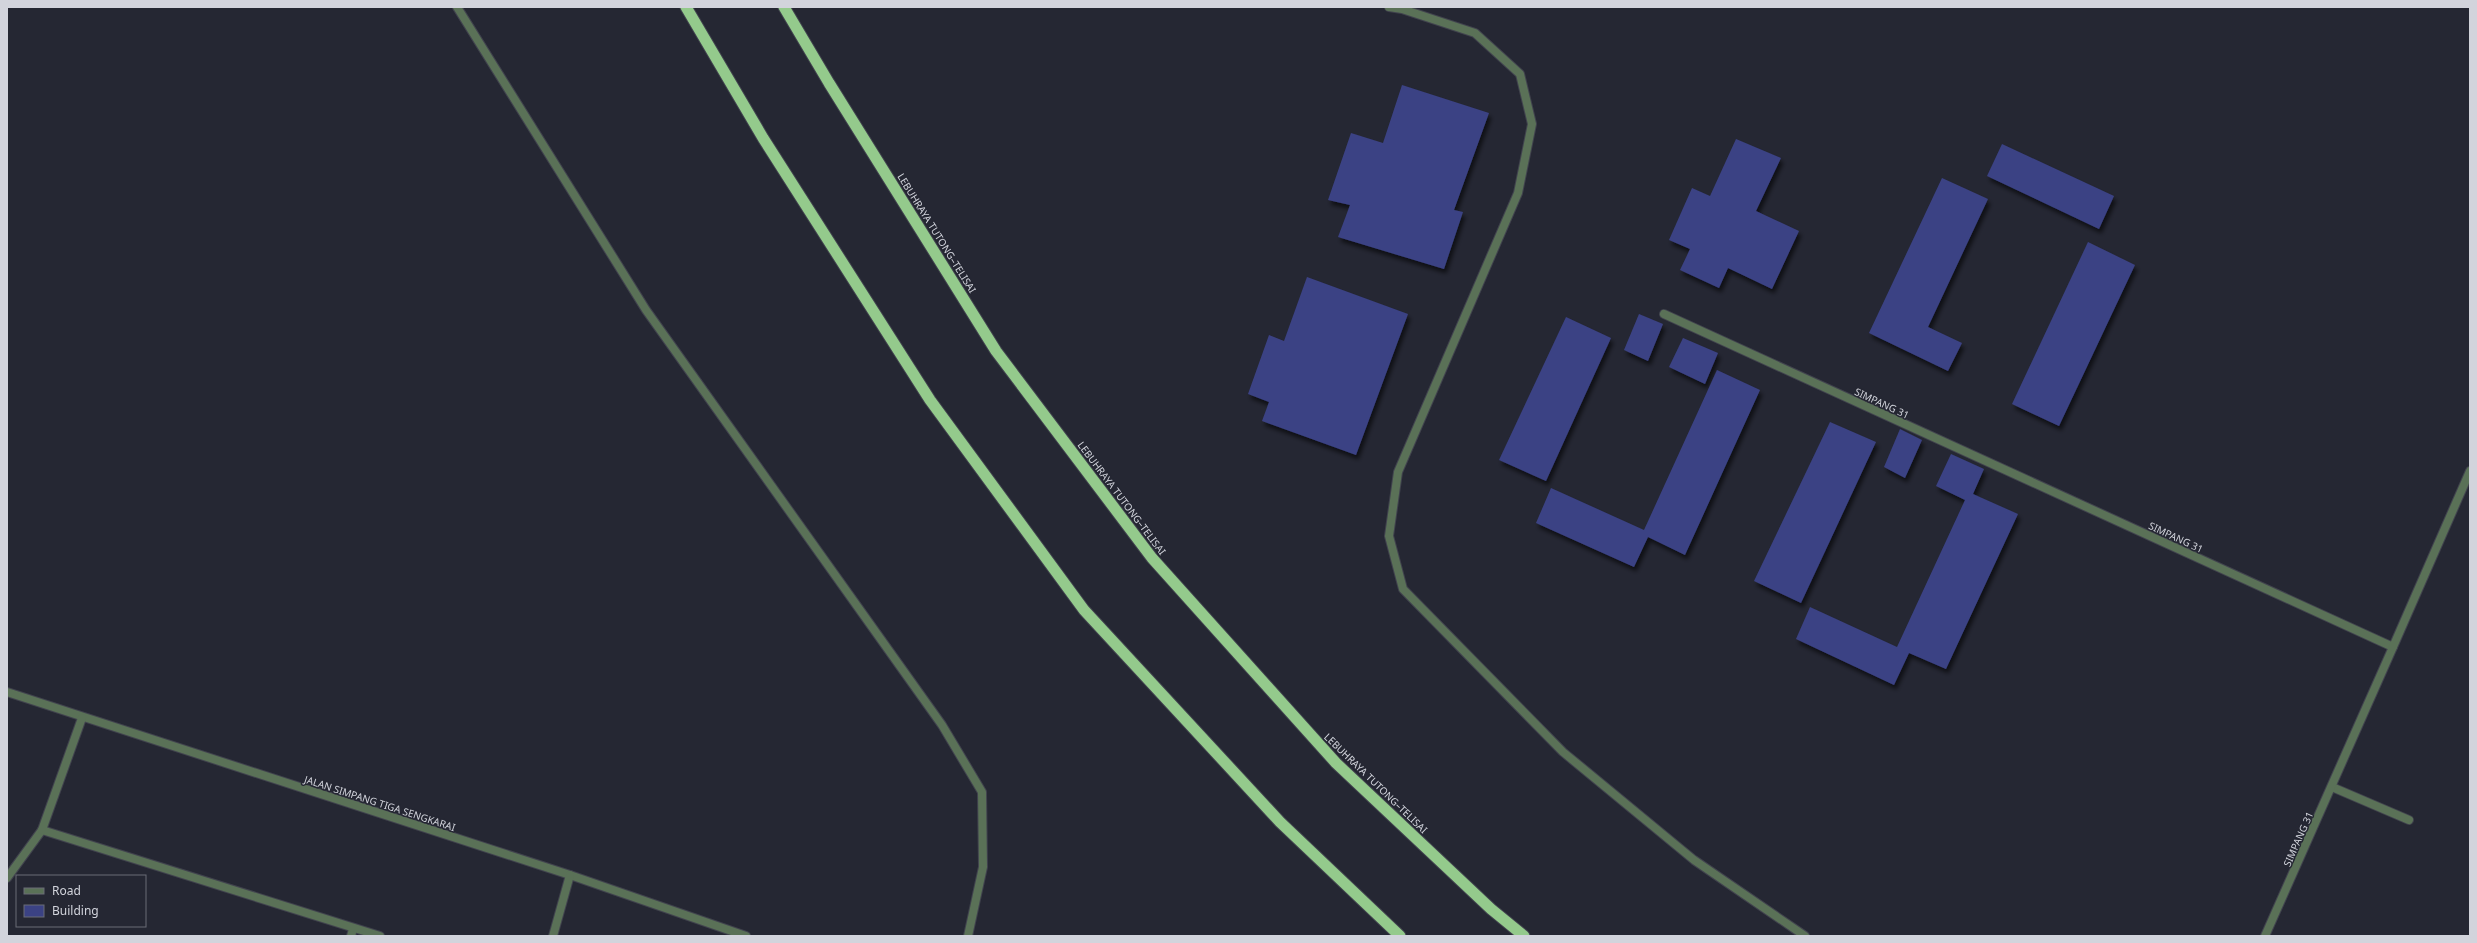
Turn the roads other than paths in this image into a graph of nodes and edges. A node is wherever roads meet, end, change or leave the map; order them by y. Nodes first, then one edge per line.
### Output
1 (458, 7) edge
2 (686, 7) edge
3 (784, 7) edge
4 (1389, 7) edge
5 (1664, 314) dead end
6 (2470, 470) edge
7 (2393, 647) junction
8 (7, 692) edge
9 (82, 718) junction
10 (2332, 787) junction
11 (2409, 820) dead end
12 (42, 830) junction
13 (570, 875) junction
14 (7, 878) edge
15 (352, 932) edge
16 (380, 936) edge
17 (553, 936) edge
18 (746, 936) edge
19 (968, 936) edge
20 (1400, 936) edge
21 (1524, 936) edge
22 (1805, 936) edge
23 (2265, 936) edge

1 - 19 street
2 - 20 highway
3 - 21 highway, LEBUHRAYA TUTONG–TELISAI
4 - 22 street
5 - 7 street, SIMPANG 31
6 - 7 street
7 - 10 street, SIMPANG 31
8 - 9 street, JALAN SIMPANG TIGA SENGKARAI
9 - 12 street
9 - 13 street, JALAN SIMPANG TIGA SENGKARAI
10 - 11 street
10 - 23 street, SIMPANG 31
12 - 14 street
12 - 15 street
13 - 17 street
13 - 18 street, JALAN SIMPANG TIGA SENGKARAI
15 - 16 street

